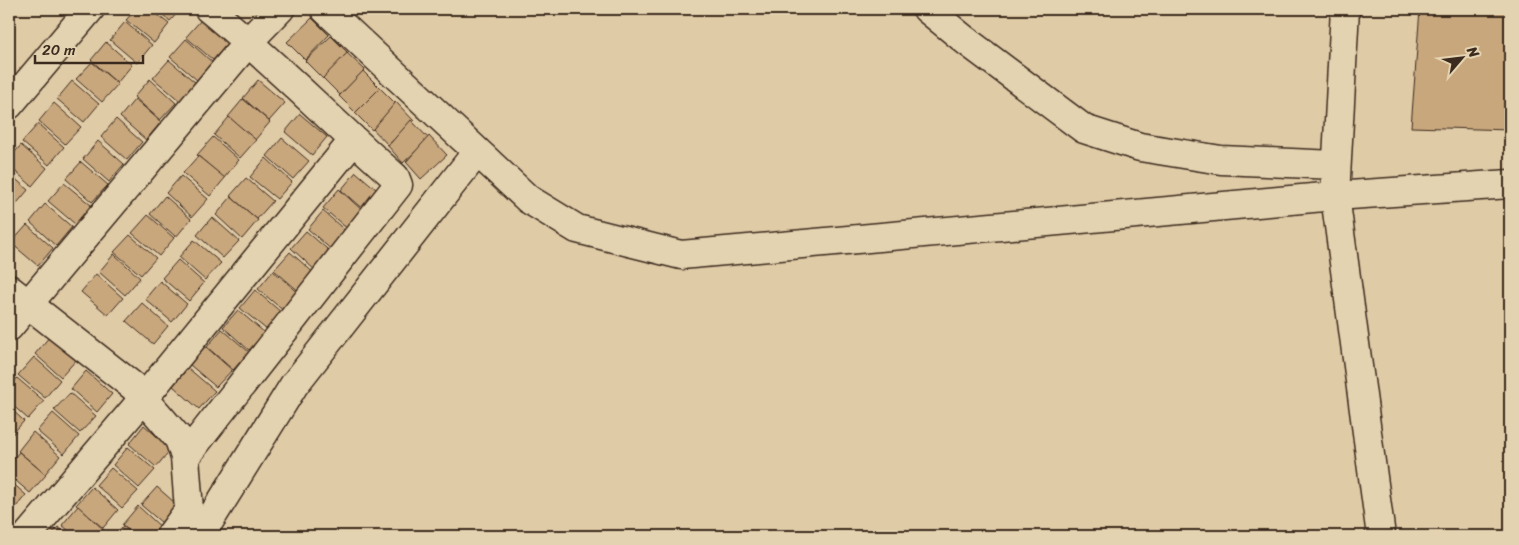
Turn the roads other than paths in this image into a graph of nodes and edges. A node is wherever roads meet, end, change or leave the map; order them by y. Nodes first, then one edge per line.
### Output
1 (90, 9) edge
2 (209, 9) edge
3 (280, 9) edge
4 (325, 9) edge
5 (927, 9) edge
6 (1345, 9) edge
7 (249, 41) junction
8 (9, 105) edge
9 (353, 141) junction
10 (477, 152) junction
11 (1336, 165) junction
12 (1510, 184) edge
13 (1335, 196) junction
14 (19, 296) edge
15 (9, 327) edge
16 (144, 398) junction
17 (185, 457) junction
18 (27, 536) edge
19 (170, 536) edge
20 (200, 536) edge
21 (1382, 536) edge

1 - 8 street
2 - 7 street
3 - 7 street
4 - 10 street
5 - 11 street
6 - 11 street
7 - 9 street
7 - 14 street
9 - 16 street
9 - 17 street
10 - 13 street
10 - 20 street
11 - 13 street
12 - 13 street
13 - 21 street
14 - 15 street
14 - 16 street
16 - 17 street
16 - 18 street
17 - 19 street

